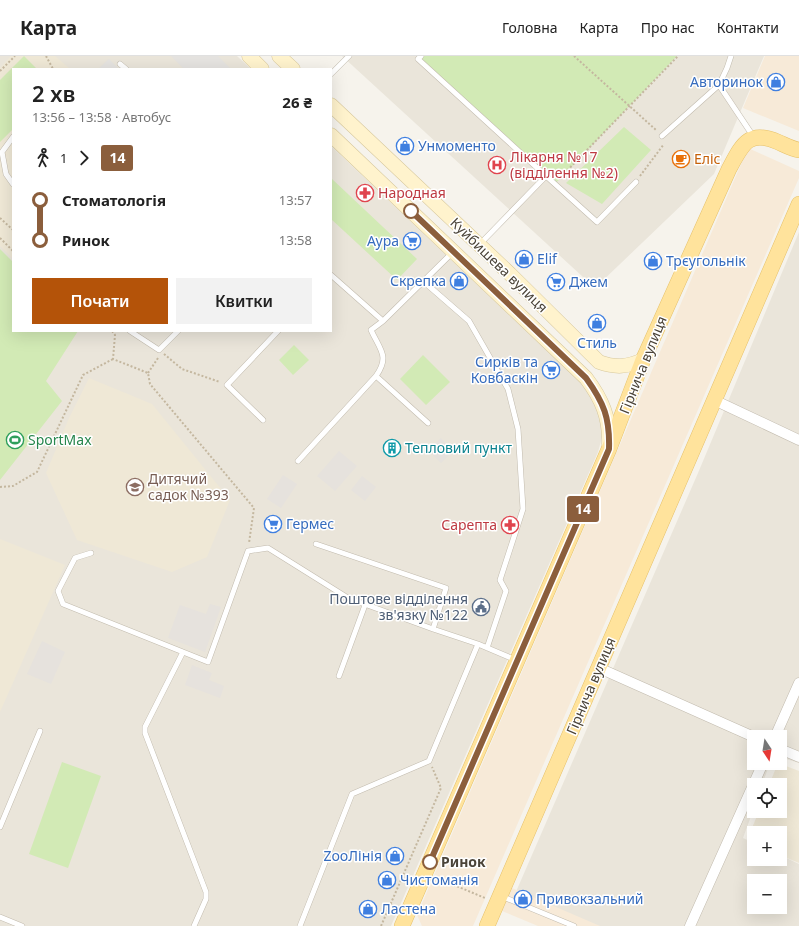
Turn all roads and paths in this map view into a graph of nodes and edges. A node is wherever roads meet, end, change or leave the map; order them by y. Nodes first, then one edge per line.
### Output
1 (15, 56) edge
2 (46, 56) edge
3 (249, 56) edge
4 (279, 56) edge
5 (348, 56) edge
6 (421, 56) edge
7 (574, 56) edge
8 (678, 56) edge
9 (731, 56) edge
10 (120, 64) dead end
11 (52, 68) edge
12 (125, 68) edge
13 (261, 68) edge
14 (292, 68) edge
15 (0, 71) edge
16 (332, 73) edge
17 (719, 85) junction
18 (332, 106) edge
19 (630, 107) junction
20 (332, 136) edge
21 (662, 136) junction
22 (754, 137) junction
23 (12, 138) edge
24 (798, 151) edge
25 (546, 176) junction
26 (636, 182) joint
27 (12, 183) edge
28 (555, 184) junction
29 (799, 204) edge
30 (0, 218) edge
31 (12, 227) edge
32 (0, 238) edge
33 (479, 245) junction
34 (12, 250) edge
35 (454, 252) junction
36 (332, 276) edge
37 (423, 282) junction
38 (382, 322) junction
39 (113, 332) edge
40 (132, 332) edge
41 (177, 332) edge
42 (277, 332) edge
43 (167, 356) dead end
44 (113, 359) junction
45 (643, 360) junction
46 (158, 361) dead end
47 (599, 362) junction
48 (148, 373) junction
49 (376, 376) junction
50 (586, 378) junction
51 (227, 385) junction
52 (714, 400) junction
53 (263, 420) dead end
54 (428, 423) dead end
55 (799, 440) edge
56 (609, 449) junction
57 (298, 461) dead end
58 (0, 487) edge
59 (316, 544) dead end
60 (248, 551) junction
61 (91, 553) dead end
62 (365, 605) junction
63 (433, 629) junction
64 (478, 644) junction
65 (487, 648) junction
66 (183, 652) junction
67 (517, 661) junction
68 (599, 668) junction
69 (339, 676) dead end
70 (799, 683) edge
71 (778, 730) edge
72 (40, 731) dead end
73 (747, 734) edge
74 (787, 752) edge
75 (799, 757) edge
76 (428, 761) junction
77 (760, 770) edge
78 (0, 827) edge
79 (409, 864) junction
80 (425, 873) junction
81 (499, 899) junction
82 (0, 916) edge
83 (406, 924) edge
84 (22, 926) edge
85 (194, 926) edge
86 (300, 926) edge
87 (381, 926) edge
88 (487, 926) edge
89 (574, 926) edge
90 (690, 926) edge

1 - 15 path
2 - 11 path
3 - 13 main road
4 - 14 main road
5 - 16 lane
6 - 25 lane
7 - 19 path
8 - 19 path
9 - 17 lane
10 - 12 lane
17 - 21 lane
17 - 22 lane
18 - 33 main road, Куйбишева вулиця
19 - 21 path
19 - 28 path
20 - 35 main road, Куйбишева вулиця
21 - 26 path
22 - 24 main road
22 - 45 main road, Гірнича вулиця
23 - 27 lane
25 - 28 lane
25 - 33 lane
26 - 28 lane
29 - 52 main road, Гірнича вулиця
30 - 31 path
32 - 34 path
33 - 47 main road, Куйбишева вулиця
35 - 37 lane
35 - 50 main road, Куйбишева вулиця
36 - 38 lane
37 - 38 lane
37 - 65 lane
38 - 49 lane
39 - 44 path
40 - 41 lane
42 - 51 lane
43 - 51 path
44 - 48 path
44 - 58 path
45 - 47 main road
45 - 56 main road, Гірнича вулиця
46 - 48 path
47 - 50 main road
48 - 60 path
49 - 54 lane
49 - 57 lane
50 - 56 main road, Куйбишева вулиця
51 - 53 lane
52 - 55 street
52 - 68 main road, Гірнича вулиця
56 - 67 main road, Гірнича вулиця
59 - 63 lane
60 - 62 lane
60 - 66 lane
61 - 66 lane
62 - 63 lane
62 - 69 lane
63 - 64 lane
64 - 65 lane
64 - 76 lane
65 - 67 lane
66 - 85 lane
67 - 80 main road, Гірнича вулиця
68 - 73 street
68 - 81 main road, Гірнича вулиця
70 - 71 street
72 - 78 lane
74 - 75 street
76 - 79 path
76 - 86 lane
77 - 90 street
79 - 80 path
79 - 87 path
80 - 81 path
80 - 83 main road, Гірнича вулиця
81 - 88 main road, Гірнича вулиця
81 - 89 lane
82 - 84 lane

